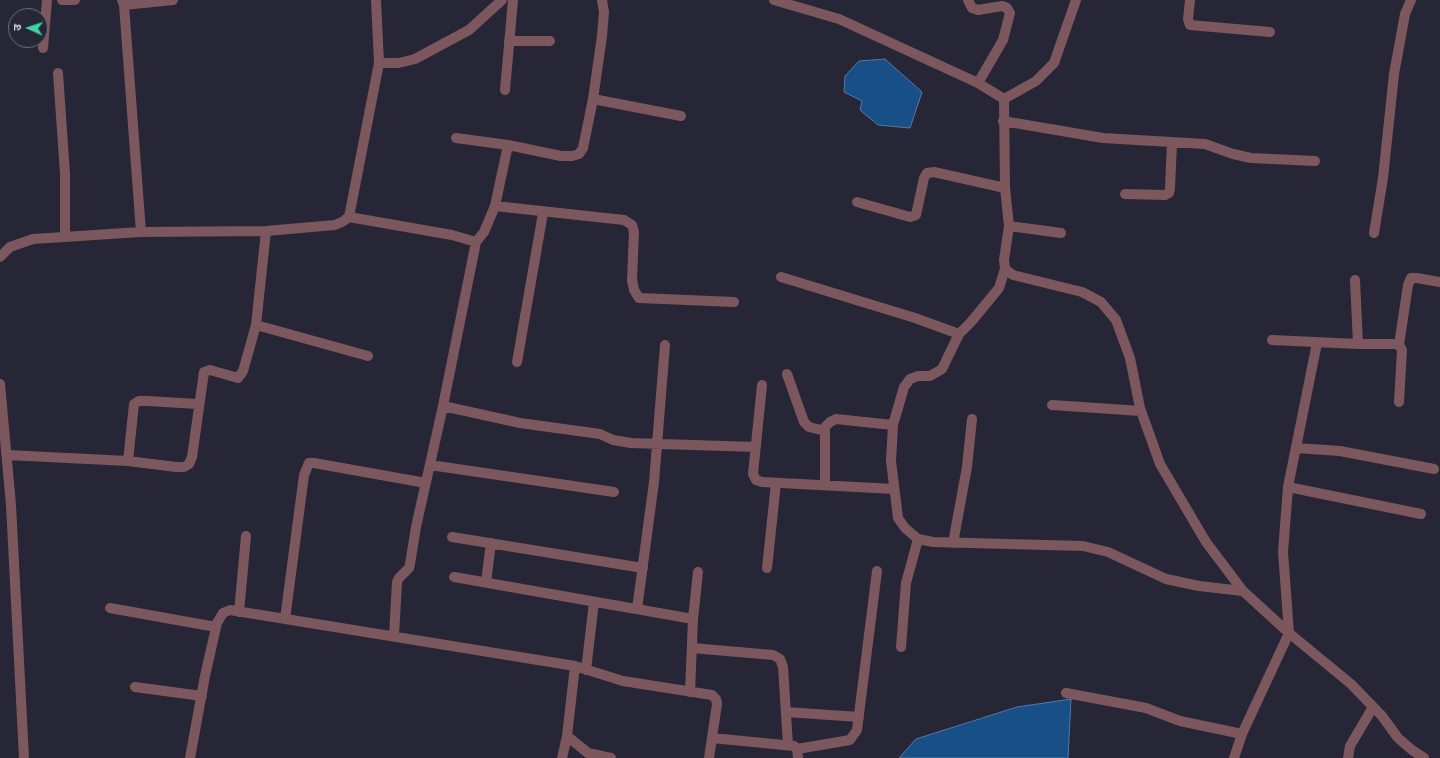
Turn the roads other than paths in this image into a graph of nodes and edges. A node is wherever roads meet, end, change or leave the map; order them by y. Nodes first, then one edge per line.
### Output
1 (62, 0) edge
2 (74, 0) edge
3 (173, 0) edge
4 (376, 0) edge
5 (502, 0) edge
6 (513, 0) edge
7 (602, 0) edge
8 (774, 0) edge
9 (968, 0) edge
10 (1076, 0) edge
11 (1190, 0) edge
12 (1411, 0) edge
13 (123, 2) edge
14 (1270, 32) dead end
15 (509, 41) junction
16 (550, 41) dead end
17 (379, 63) junction
18 (58, 73) dead end
19 (978, 83) junction
20 (505, 90) dead end
21 (593, 99) junction
22 (1004, 99) junction
23 (682, 116) dead end
24 (1003, 122) junction
25 (456, 138) dead end
26 (1172, 143) junction
27 (508, 145) junction
28 (1315, 161) dead end
29 (1005, 188) junction
30 (1125, 194) dead end
31 (857, 202) dead end
32 (495, 206) junction
33 (543, 213) junction
34 (348, 217) junction
35 (1008, 226) junction
36 (266, 231) junction
37 (141, 232) junction
38 (1061, 233) dead end
39 (1374, 234) dead end
40 (65, 237) junction
41 (476, 242) junction
42 (0, 257) edge
43 (1005, 268) junction
44 (781, 276) dead end
45 (1355, 280) dead end
46 (1440, 282) edge
47 (734, 302) dead end
48 (256, 325) junction
49 (959, 334) junction
50 (1272, 340) dead end
51 (1317, 343) junction
52 (1358, 344) junction
53 (664, 345) dead end
54 (1399, 345) junction
55 (368, 356) dead end
56 (517, 362) dead end
57 (787, 374) dead end
58 (0, 384) edge
59 (762, 385) dead end
60 (1399, 402) dead end
61 (198, 404) junction
62 (1052, 405) dead end
63 (443, 406) junction
64 (1141, 411) junction
65 (972, 419) dead end
66 (893, 425) junction
67 (825, 431) junction
68 (658, 443) junction
69 (756, 447) junction
70 (1296, 448) junction
71 (7, 455) junction
72 (128, 460) junction
73 (430, 465) junction
74 (1434, 469) dead end
75 (776, 483) junction
76 (426, 484) junction
77 (825, 485) junction
78 (1288, 487) junction
79 (894, 489) junction
80 (614, 492) dead end
81 (1421, 514) dead end
82 (246, 536) dead end
83 (452, 537) dead end
84 (918, 538) junction
85 (491, 543) junction
86 (953, 543) junction
87 (643, 568) junction
88 (767, 568) dead end
89 (877, 571) dead end
90 (698, 572) dead end
91 (454, 577) dead end
92 (486, 582) junction
93 (1243, 592) junction
94 (594, 602) junction
95 (110, 608) dead end
96 (637, 609) junction
97 (239, 612) junction
98 (285, 619) junction
99 (693, 619) junction
100 (216, 627) junction
101 (1289, 633) junction
102 (394, 636) junction
103 (692, 648) junction
104 (901, 648) dead end
105 (575, 666) junction
106 (586, 670) junction
107 (135, 687) dead end
108 (690, 692) junction
109 (1066, 694) dead end
110 (202, 696) junction
111 (1373, 707) junction
112 (786, 712) junction
113 (859, 717) junction
114 (1242, 734) junction
115 (567, 736) junction
116 (712, 738) junction
117 (794, 750) edge
118 (24, 758) edge
119 (190, 758) edge
120 (562, 758) edge
121 (611, 758) edge
122 (710, 758) edge
123 (1234, 758) edge
124 (1348, 758) edge
125 (1424, 758) edge

1 - 2 street
3 - 13 street
4 - 17 street
5 - 17 street
6 - 15 street
7 - 21 street
8 - 19 street
9 - 19 street
10 - 22 street
11 - 14 street
12 - 39 street
13 - 37 street
15 - 16 street
15 - 20 street
17 - 34 street
18 - 40 street
19 - 22 street
21 - 23 street
21 - 27 street
22 - 24 street
24 - 26 street
24 - 29 street
25 - 27 street
26 - 28 street
26 - 30 street
27 - 32 street
29 - 31 street
29 - 35 street
32 - 33 street
32 - 41 street
33 - 47 street
33 - 56 street
34 - 36 street
34 - 41 street
35 - 38 street
35 - 43 street
36 - 37 street
36 - 48 street
37 - 40 street
40 - 42 street
41 - 63 street
43 - 49 street
43 - 64 street
44 - 49 street
45 - 52 street
46 - 54 street
48 - 55 street
48 - 61 street
49 - 66 street
50 - 51 street
51 - 52 street
51 - 70 street
52 - 54 street
53 - 68 street
54 - 60 street
57 - 67 street
58 - 71 street
59 - 69 street
61 - 72 street
61 - 72 street
62 - 64 street
63 - 68 street
63 - 73 street
64 - 93 street
65 - 86 street
66 - 67 street
66 - 79 street
67 - 77 street
68 - 69 street
68 - 87 street
69 - 75 street
70 - 74 street
70 - 78 street
71 - 72 street
71 - 118 street
73 - 76 street
73 - 80 street
75 - 77 street
75 - 88 street
76 - 98 street
76 - 102 street
77 - 79 street
78 - 81 street
78 - 101 street
79 - 84 street
82 - 97 street
83 - 85 street
84 - 86 street
84 - 104 street
85 - 87 street
85 - 92 street
86 - 93 street
87 - 96 street
89 - 113 street
90 - 99 street
91 - 92 street
92 - 94 street
93 - 101 street
94 - 96 street
94 - 106 street
95 - 100 street
96 - 99 street
97 - 98 street
97 - 100 street
98 - 102 street
99 - 103 street
100 - 110 street
101 - 111 street
101 - 114 street
102 - 105 street
103 - 108 street
103 - 112 street
105 - 106 street
105 - 115 street
106 - 108 street
107 - 110 street
108 - 116 street
109 - 114 street
110 - 119 street
111 - 124 street
111 - 125 street
112 - 113 street
112 - 117 street
113 - 117 street
114 - 123 street
115 - 120 street
115 - 121 street
116 - 117 street
116 - 122 street

